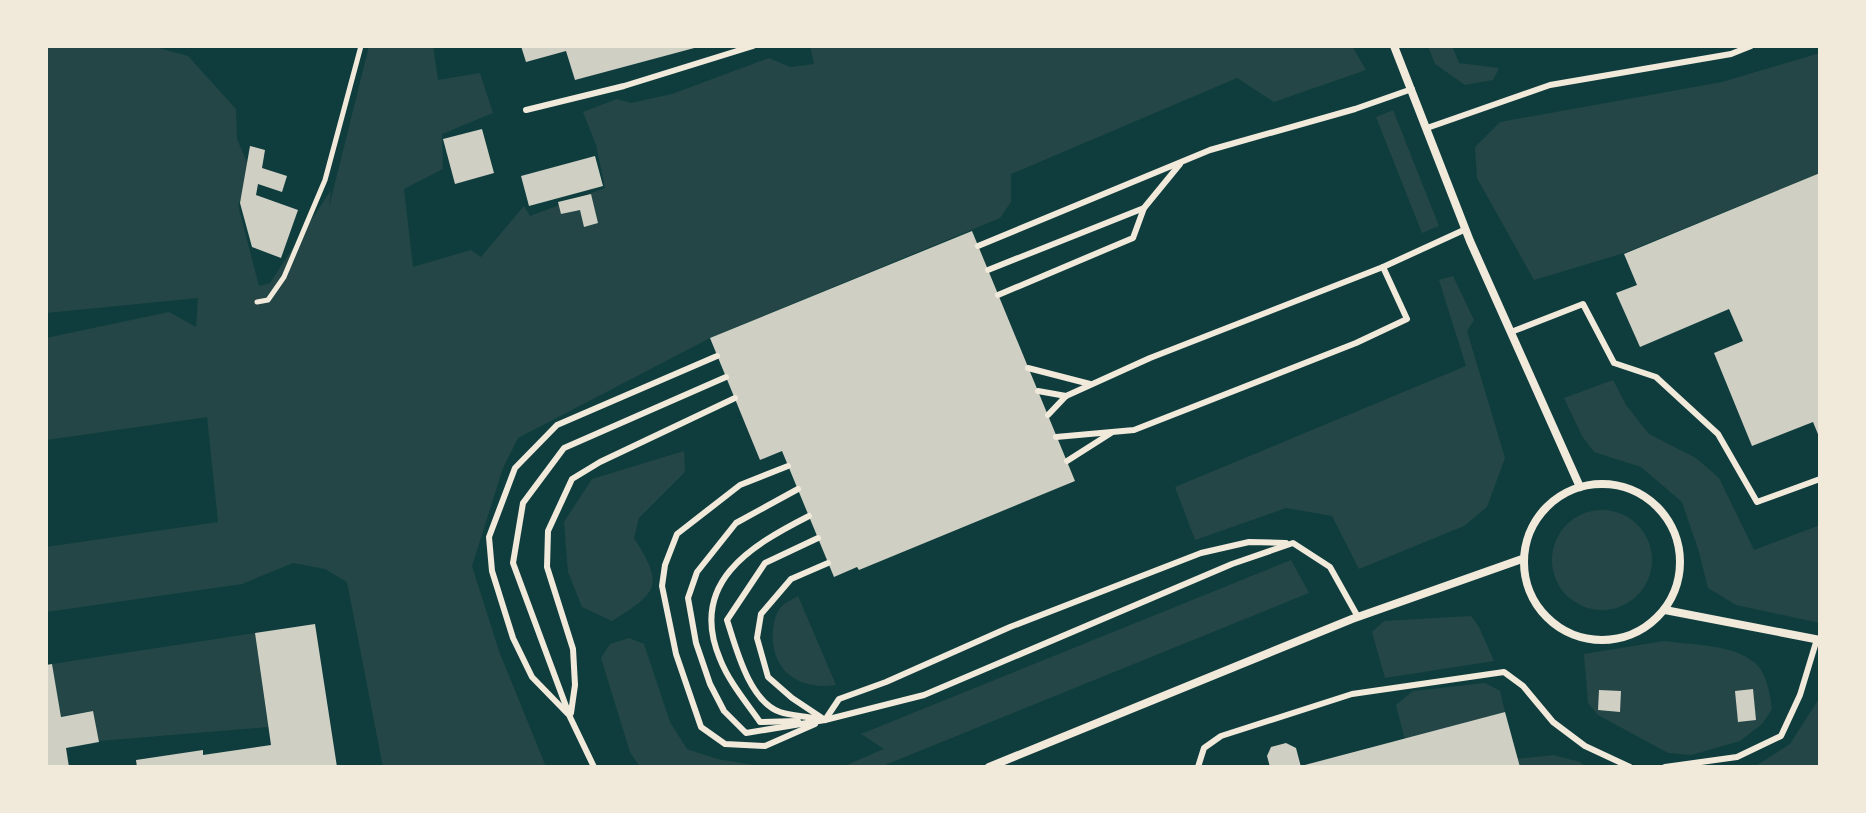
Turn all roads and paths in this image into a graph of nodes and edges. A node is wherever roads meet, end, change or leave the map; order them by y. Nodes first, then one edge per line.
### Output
1 (361, 46) edge
2 (753, 46) edge
3 (1394, 46) edge
4 (1751, 46) edge
5 (1412, 89) junction
6 (526, 110) dead end
7 (1427, 128) junction
8 (1182, 162) junction
9 (1144, 208) junction
10 (1466, 229) junction
11 (978, 246) dead end
12 (1383, 267) junction
13 (988, 270) dead end
14 (998, 295) dead end
15 (257, 302) dead end
16 (1511, 332) junction
17 (717, 356) dead end
18 (1028, 368) dead end
19 (726, 377) dead end
20 (1091, 384) junction
21 (1038, 391) dead end
22 (1066, 396) junction
23 (735, 398) dead end
24 (1048, 415) dead end
25 (1114, 432) junction
26 (1056, 437) dead end
27 (1067, 461) dead end
28 (788, 466) dead end
29 (1820, 479) edge
30 (1580, 487) junction
31 (798, 489) dead end
32 (809, 516) dead end
33 (818, 538) dead end
34 (1293, 543) junction
35 (1522, 559) junction
36 (828, 563) dead end
37 (1665, 610) junction
38 (1358, 617) junction
39 (1819, 639) edge
40 (570, 717) junction
41 (825, 720) junction
42 (594, 767) edge
43 (989, 767) edge
44 (1198, 767) edge
45 (1630, 767) edge
46 (1665, 767) edge

1 - 15 path
2 - 6 lane
3 - 5 street
4 - 7 lane
5 - 7 street
5 - 8 lane
7 - 10 street
8 - 9 lane
8 - 11 lane
9 - 13 lane
9 - 14 lane
10 - 12 lane
10 - 16 street
12 - 20 lane
12 - 25 lane
16 - 29 lane
16 - 30 street
17 - 40 lane
18 - 20 lane
19 - 40 lane
20 - 22 lane
21 - 22 lane
22 - 24 lane
23 - 40 lane
25 - 26 lane
25 - 27 lane
28 - 41 lane
30 - 35 street
30 - 37 street
31 - 41 lane
32 - 41 lane
33 - 41 lane
34 - 38 lane
34 - 41 lane
34 - 41 lane
35 - 37 street
35 - 38 street
36 - 41 lane
37 - 39 street
38 - 43 street
39 - 46 lane
40 - 42 lane
44 - 45 lane

